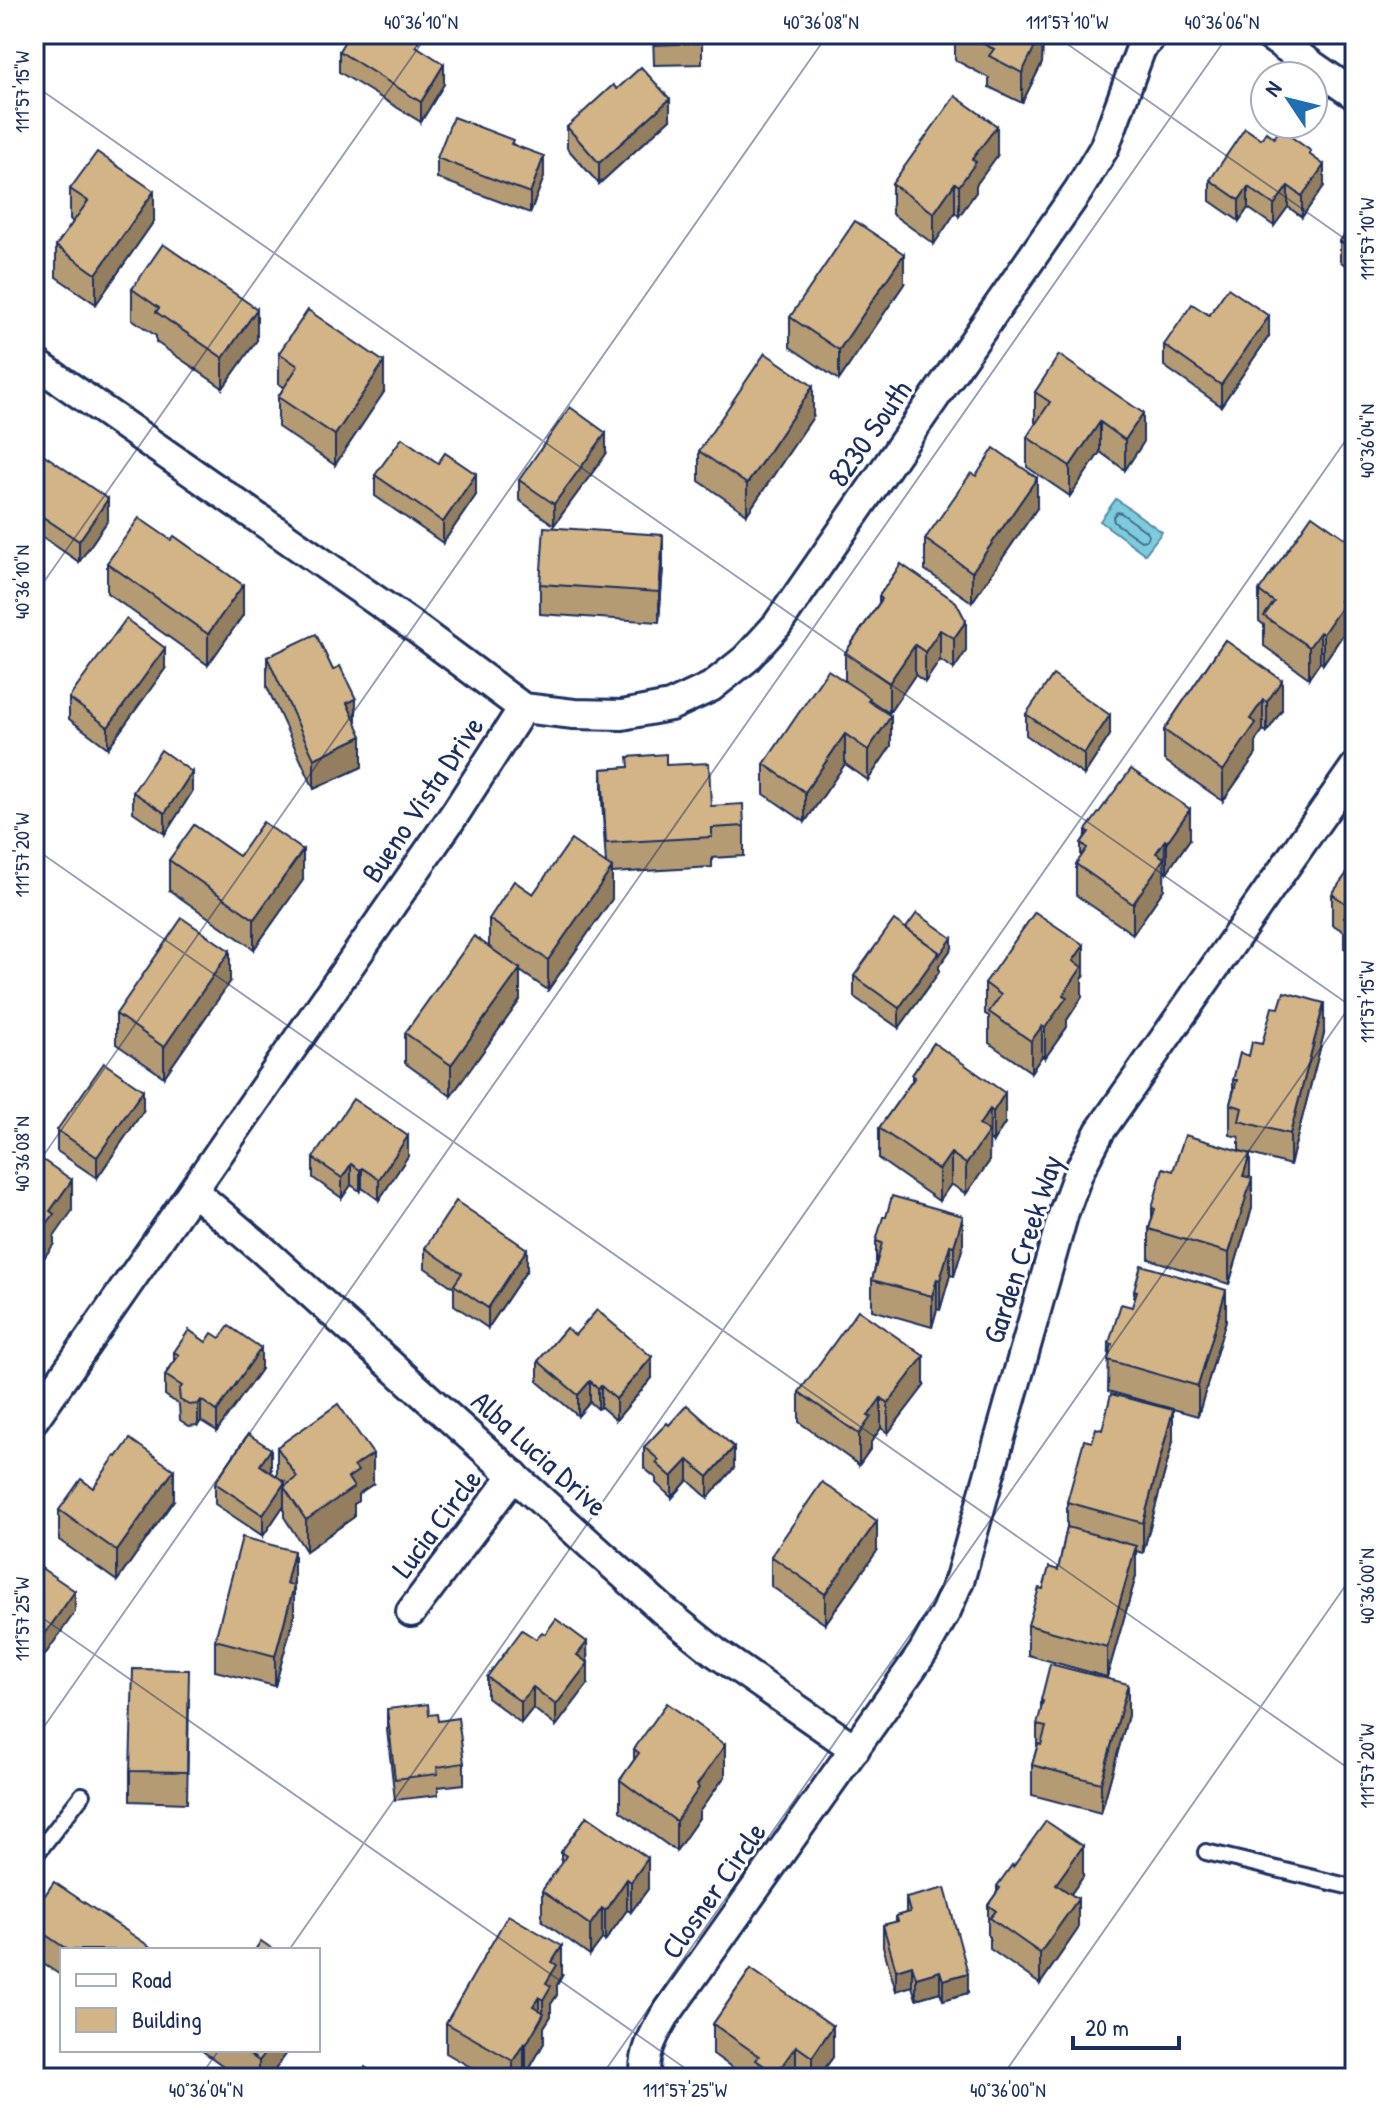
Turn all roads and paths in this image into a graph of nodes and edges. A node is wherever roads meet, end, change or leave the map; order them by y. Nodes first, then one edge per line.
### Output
1 (1154, 34) edge
2 (1267, 34) edge
3 (1355, 95) edge
4 (34, 362) edge
5 (523, 708) junction
6 (1355, 767) edge
7 (193, 1191) junction
8 (34, 1419) edge
9 (514, 1475) junction
10 (411, 1612) dead end
11 (855, 1749) junction
12 (82, 1795) dead end
13 (1206, 1852) dead end
14 (34, 1857) edge
15 (1355, 1888) edge
16 (646, 2078) edge

1 - 5 street, 8230 South
2 - 3 street
4 - 5 street, Bueno Vista Drive
5 - 7 street, Bueno Vista Drive
6 - 11 street, Garden Creek Way
7 - 8 street, Bueno Vista Drive
7 - 9 street, Alba Lucia Drive
9 - 10 street, Lucia Circle
9 - 11 street, Alba Lucia Drive
11 - 16 street, Closner Circle
12 - 14 lane
13 - 15 lane

